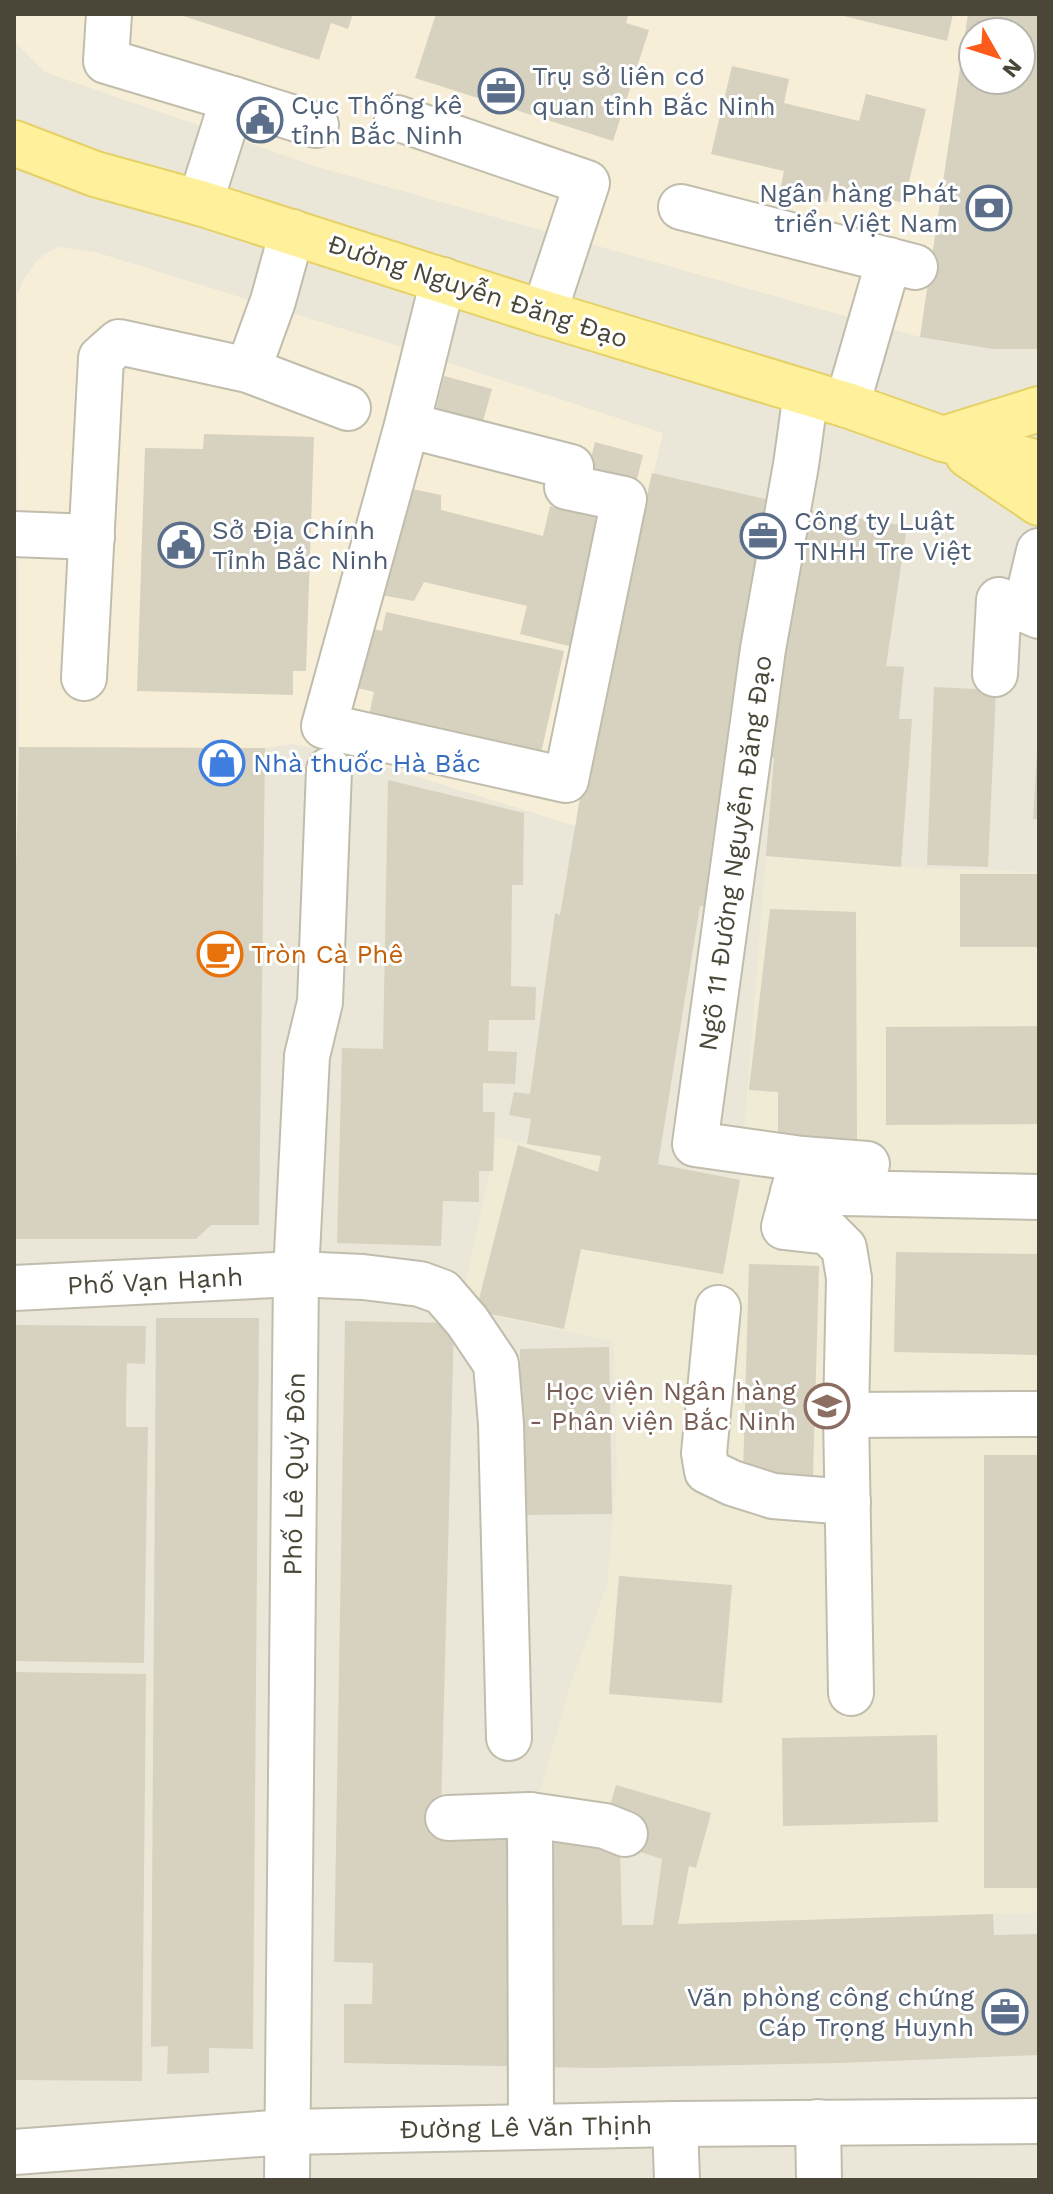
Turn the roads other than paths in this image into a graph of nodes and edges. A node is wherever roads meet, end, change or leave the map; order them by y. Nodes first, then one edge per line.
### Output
1 (109, 14) edge
2 (233, 99) junction
3 (397, 118) dead end
4 (316, 125) dead end
5 (14, 143) edge
6 (200, 203) junction
7 (681, 207) dead end
8 (292, 232) junction
9 (443, 280) junction
10 (544, 313) junction
11 (248, 370) junction
12 (826, 399) junction
13 (348, 408) dead end
14 (1039, 409) edge
15 (407, 425) junction
16 (943, 439) junction
17 (1039, 463) edge
18 (1039, 503) edge
19 (14, 534) edge
20 (92, 537) junction
21 (1039, 551) edge
22 (1032, 613) edge
23 (995, 674) dead end
24 (84, 678) dead end
25 (329, 770) dead end
26 (867, 1164) dead end
27 (798, 1176) junction
28 (1039, 1197) edge
29 (296, 1274) junction
30 (14, 1288) edge
31 (718, 1308) dead end
32 (1039, 1414) edge
33 (846, 1415) junction
34 (848, 1502) junction
35 (851, 1693) dead end
36 (509, 1738) dead end
37 (530, 1815) junction
38 (448, 1818) dead end
39 (625, 1834) dead end
40 (1039, 2121) edge
41 (818, 2122) junction
42 (675, 2124) junction
43 (531, 2127) junction
44 (287, 2132) junction
45 (14, 2152) edge
46 (287, 2180) edge
47 (677, 2180) edge
48 (819, 2180) edge

1 - 2 street
2 - 4 street
2 - 6 street
3 - 10 street
5 - 6 main road, Đường Nguyễn Đăng Đạo
6 - 8 main road, Đường Nguyễn Đăng Đạo
7 - 12 street
8 - 9 main road, Đường Nguyễn Đăng Đạo
8 - 11 street
9 - 10 main road, Đường Nguyễn Đăng Đạo
9 - 15 street
10 - 12 main road, Đường Nguyễn Đăng Đạo
11 - 13 street
11 - 20 street
12 - 16 main road, Đường Nguyễn Đăng Đạo
12 - 27 street, Ngõ 11 Đường Nguyễn Đăng Đạo
14 - 16 main road
15 - 15 street
16 - 17 main road, Đường Nguyễn Đăng Đạo
16 - 18 main road, Đường Nguyễn Đăng Đạo
19 - 20 street
20 - 24 street
21 - 22 street
22 - 23 street
25 - 29 street, Phố Lê Quý Đôn
26 - 27 street, Ngõ 11 Đường Nguyễn Đăng Đạo
27 - 28 street
27 - 33 street
29 - 30 street, Phố Vạn Hạnh
29 - 36 street, Phố Vạn Hạnh
29 - 44 street, Phố Lê Quý Đôn
31 - 34 street
32 - 33 street
33 - 34 street
34 - 35 street
37 - 38 street
37 - 39 street
37 - 43 street
40 - 41 street, Đường Lê Văn Thịnh
41 - 42 street, Đường Lê Văn Thịnh
41 - 48 street
42 - 43 street, Đường Lê Văn Thịnh
42 - 47 street
43 - 44 street, Đường Lê Văn Thịnh
44 - 45 street, Đường Lê Văn Thịnh
44 - 46 street, Phố Lê Quý Đôn

